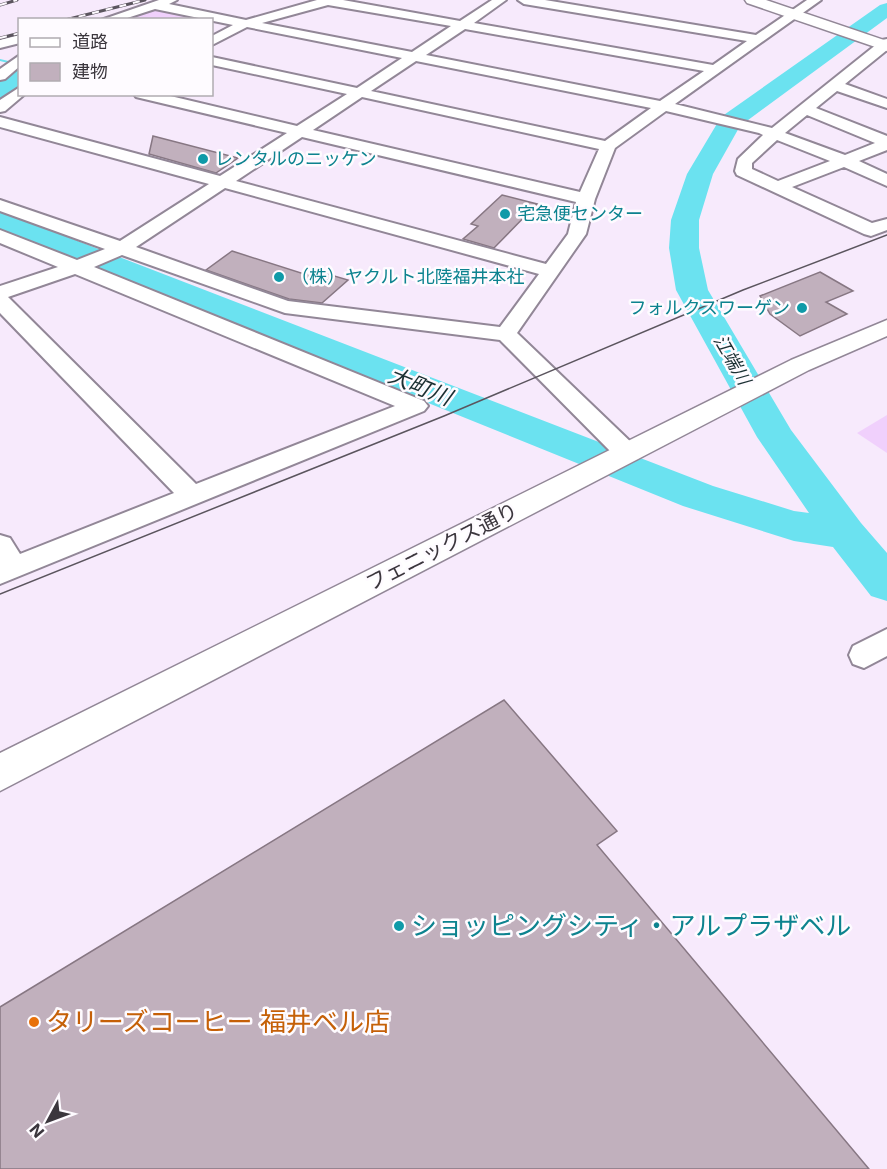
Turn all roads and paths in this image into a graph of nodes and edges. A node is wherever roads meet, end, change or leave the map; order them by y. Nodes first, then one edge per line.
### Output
1 (172, 0) edge
2 (329, 0) edge
3 (500, 0) edge
4 (524, 0) edge
5 (595, 0) edge
6 (752, 0) edge
7 (815, 0) edge
8 (154, 5) junction
9 (583, 10) junction
10 (801, 17) junction
11 (115, 18) edge
12 (244, 24) junction
13 (462, 25) junction
14 (756, 39) junction
15 (18, 40) edge
16 (213, 40) edge
17 (0, 44) edge
18 (883, 44) edge
19 (414, 57) junction
20 (213, 61) edge
21 (16, 62) edge
22 (860, 65) junction
23 (714, 69) junction
24 (878, 71) dead end
25 (0, 76) edge
26 (835, 85) junction
27 (18, 93) edge
28 (360, 93) junction
29 (149, 96) edge
30 (887, 104) edge
31 (667, 107) junction
32 (0, 108) edge
33 (805, 109) junction
34 (0, 122) edge
35 (769, 132) junction
36 (299, 133) junction
37 (887, 143) edge
38 (608, 146) junction
39 (846, 161) junction
40 (225, 181) junction
41 (887, 181) edge
42 (777, 187) junction
43 (586, 199) junction
44 (0, 205) edge
45 (887, 224) edge
46 (0, 236) edge
47 (117, 251) junction
48 (83, 265) junction
49 (550, 271) junction
50 (0, 293) edge
51 (0, 301) edge
52 (887, 327) edge
53 (506, 334) junction
54 (627, 453) junction
55 (192, 496) junction
56 (5, 562) edge
57 (0, 773) edge

1 - 8 street
2 - 12 street
2 - 13 street
3 - 13 street
4 - 9 street
5 - 9 street
6 - 10 main road
7 - 10 street
8 - 11 street
8 - 12 street
9 - 14 street
10 - 14 street
10 - 18 main road
12 - 16 street
12 - 19 street
13 - 19 street
13 - 23 street
14 - 23 street
15 - 17 street
18 - 22 street
19 - 28 street
19 - 31 street
20 - 28 street
21 - 25 street
22 - 24 street
22 - 26 street
23 - 31 street
26 - 30 street
26 - 33 street
27 - 32 street
28 - 36 street
28 - 38 street
29 - 36 street
31 - 35 street
31 - 38 street
33 - 35 street
33 - 37 street
34 - 40 street
35 - 39 street
35 - 42 street
36 - 40 street
36 - 43 street
37 - 39 street
38 - 43 street
39 - 41 street
39 - 42 street
40 - 47 street
40 - 49 street
42 - 45 street
43 - 49 street
44 - 47 street
46 - 48 street
47 - 48 street
47 - 53 street
48 - 50 street
48 - 55 street
49 - 53 street
51 - 55 street
52 - 54 main road, フェニックス通り
53 - 54 street
54 - 57 main road, フェニックス通り
55 - 56 street

